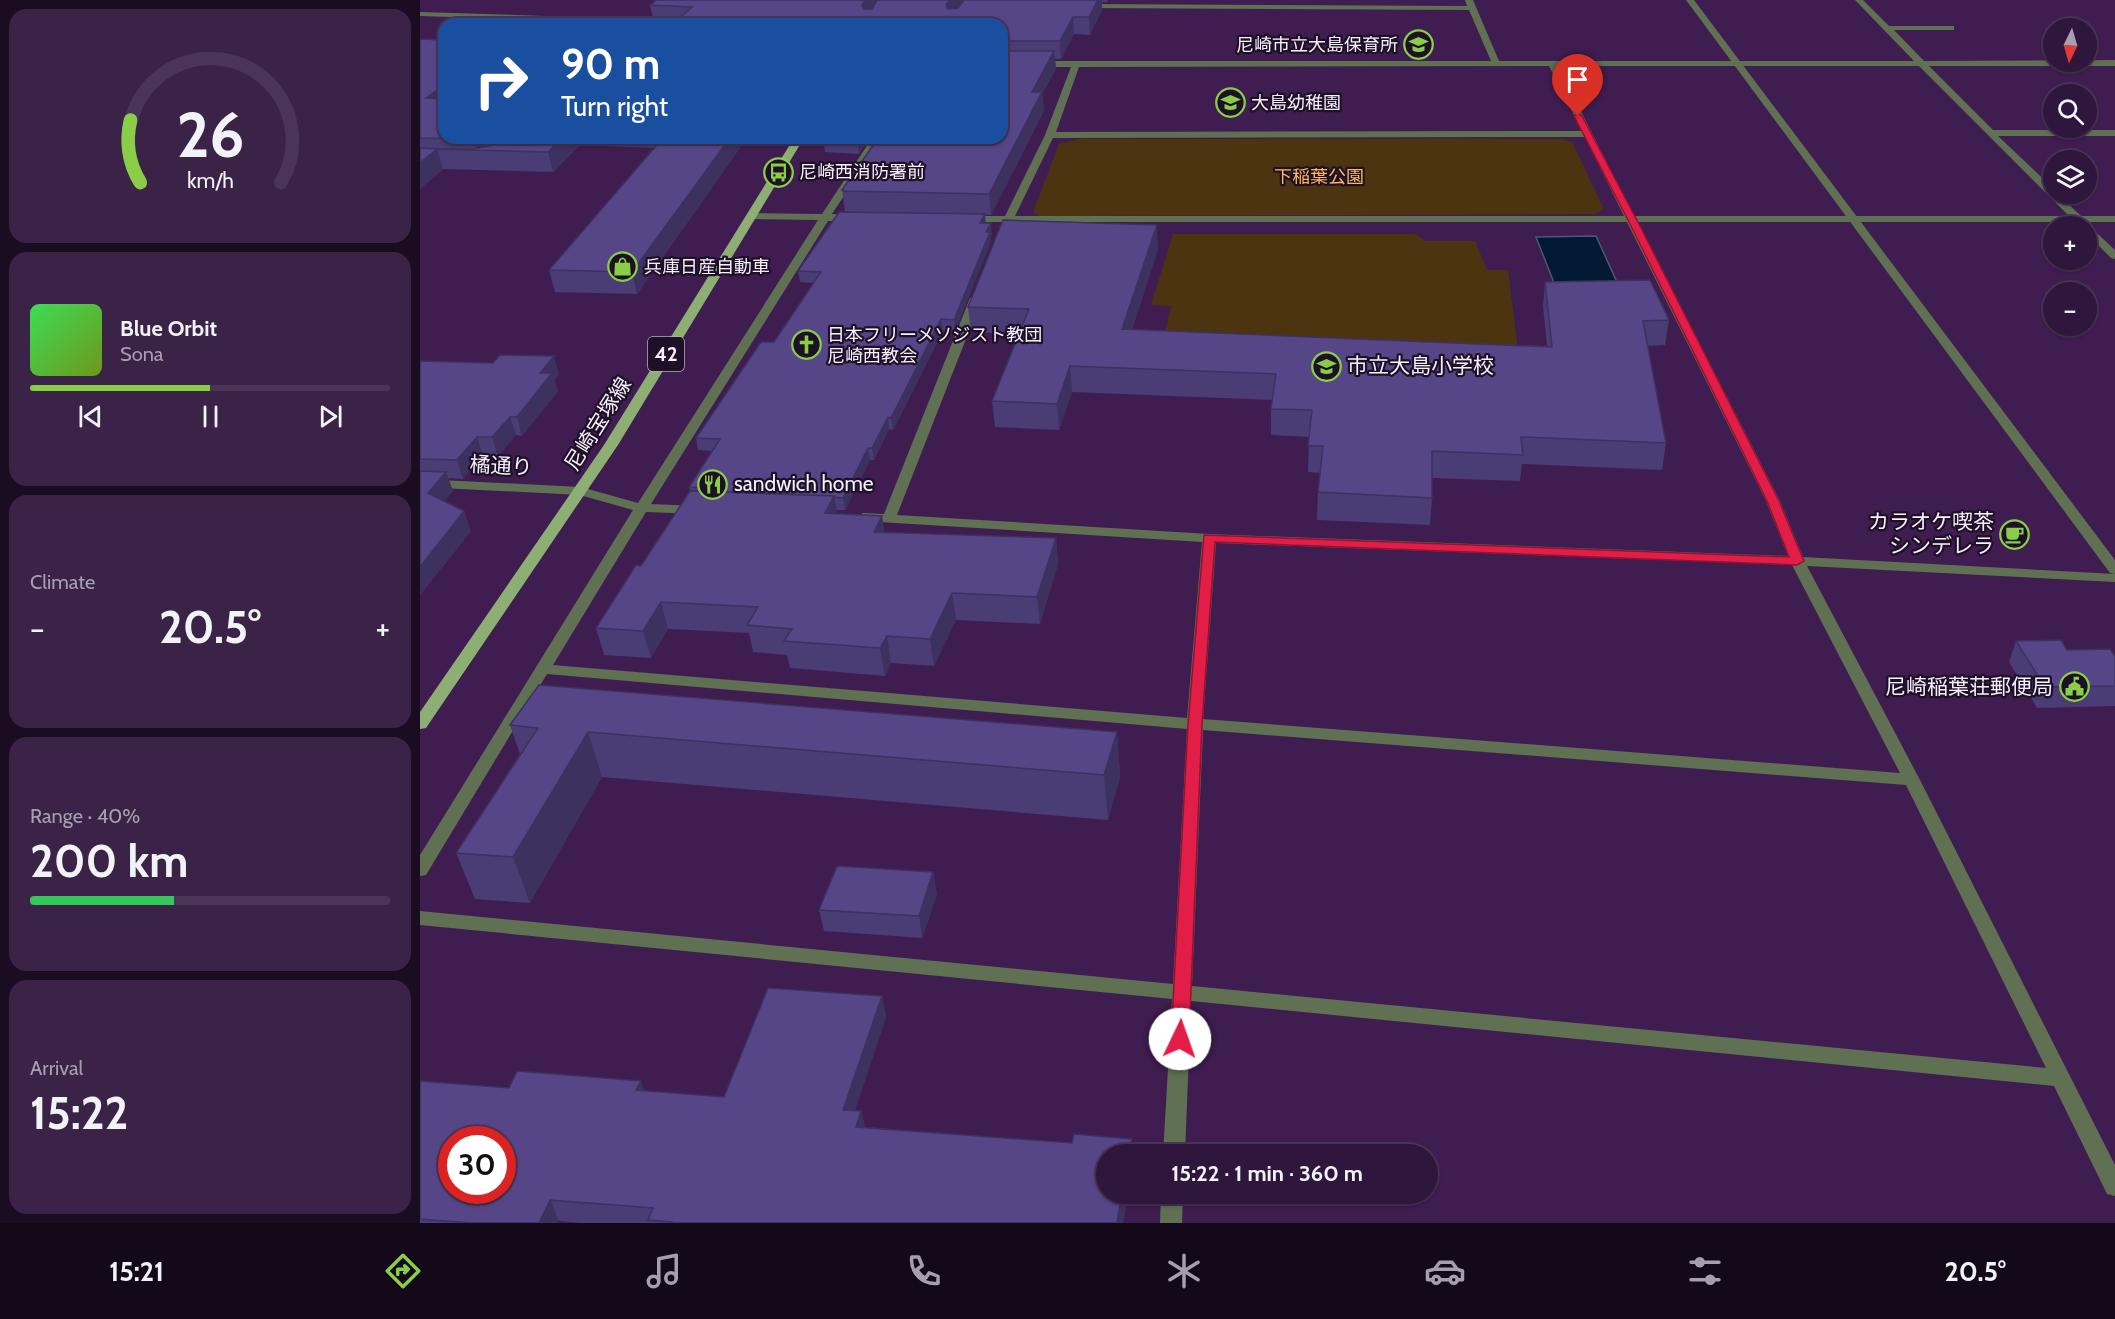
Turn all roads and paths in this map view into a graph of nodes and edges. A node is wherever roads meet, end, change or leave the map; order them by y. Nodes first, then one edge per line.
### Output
1 (1690, 0) edge
2 (1859, 0) edge
3 (1470, 4) edge
4 (1073, 5) edge
5 (420, 14) edge
6 (546, 18) edge
7 (1887, 28) junction
8 (1951, 28) dead end
9 (1496, 63) junction
10 (1552, 63) junction
11 (1737, 63) junction
12 (1921, 63) junction
13 (2102, 63) junction
14 (2115, 63) edge
15 (1008, 64) edge
16 (1076, 64) junction
17 (2115, 74) edge
18 (1990, 133) junction
19 (2115, 133) edge
20 (1587, 134) junction
21 (1050, 135) junction
22 (795, 144) edge
23 (873, 144) edge
24 (751, 216) junction
25 (2075, 216) edge
26 (824, 218) junction
27 (870, 218) edge
28 (1630, 218) junction
29 (1853, 218) junction
30 (950, 219) edge
31 (2115, 219) edge
32 (1008, 220) junction
33 (2097, 222) edge
34 (2043, 223) edge
35 (2097, 238) edge
36 (999, 242) edge
37 (2115, 256) edge
38 (981, 286) edge
39 (420, 483) edge
40 (580, 491) junction
41 (642, 508) junction
42 (714, 511) edge
43 (854, 516) edge
44 (889, 518) junction
45 (1209, 538) junction
46 (1797, 561) junction
47 (2115, 570) edge
48 (2115, 578) edge
49 (543, 669) junction
50 (420, 724) edge
51 (1195, 724) junction
52 (1911, 780) junction
53 (420, 870) edge
54 (420, 918) edge
55 (1182, 992) junction
56 (2060, 1078) junction
57 (1175, 1144) edge
58 (2115, 1187) edge
59 (1172, 1204) edge
60 (1171, 1223) edge

1 - 11 street
2 - 7 street
3 - 4 street
3 - 9 street
5 - 6 street
7 - 8 street
7 - 12 street
9 - 10 street
9 - 16 street
10 - 11 street
10 - 20 street
11 - 12 street
11 - 29 street
12 - 13 street
12 - 18 street
13 - 14 street
13 - 17 street
15 - 16 street
16 - 21 street
18 - 19 street
18 - 25 street
20 - 21 street
20 - 28 street
21 - 32 street
22 - 24 main road, 尼崎宝塚線 / 42
23 - 26 street
24 - 26 street
24 - 40 main road, 尼崎宝塚線 / 42
26 - 27 street
26 - 41 street
28 - 29 street
28 - 32 street
28 - 46 street
29 - 34 street
29 - 47 street
30 - 32 street
31 - 33 street
32 - 36 street
35 - 37 street
38 - 44 street
39 - 40 street, 橘通り
40 - 41 street, 橘通り
40 - 50 main road, 尼崎宝塚線 / 42
41 - 42 street, 橘通り
41 - 49 street
43 - 44 street
44 - 45 street
45 - 46 street
45 - 51 street
46 - 48 street
46 - 52 street
49 - 51 street
49 - 53 street
51 - 52 street
51 - 55 street
52 - 56 street
54 - 55 street
55 - 56 street
55 - 57 street
56 - 58 street
59 - 60 street

